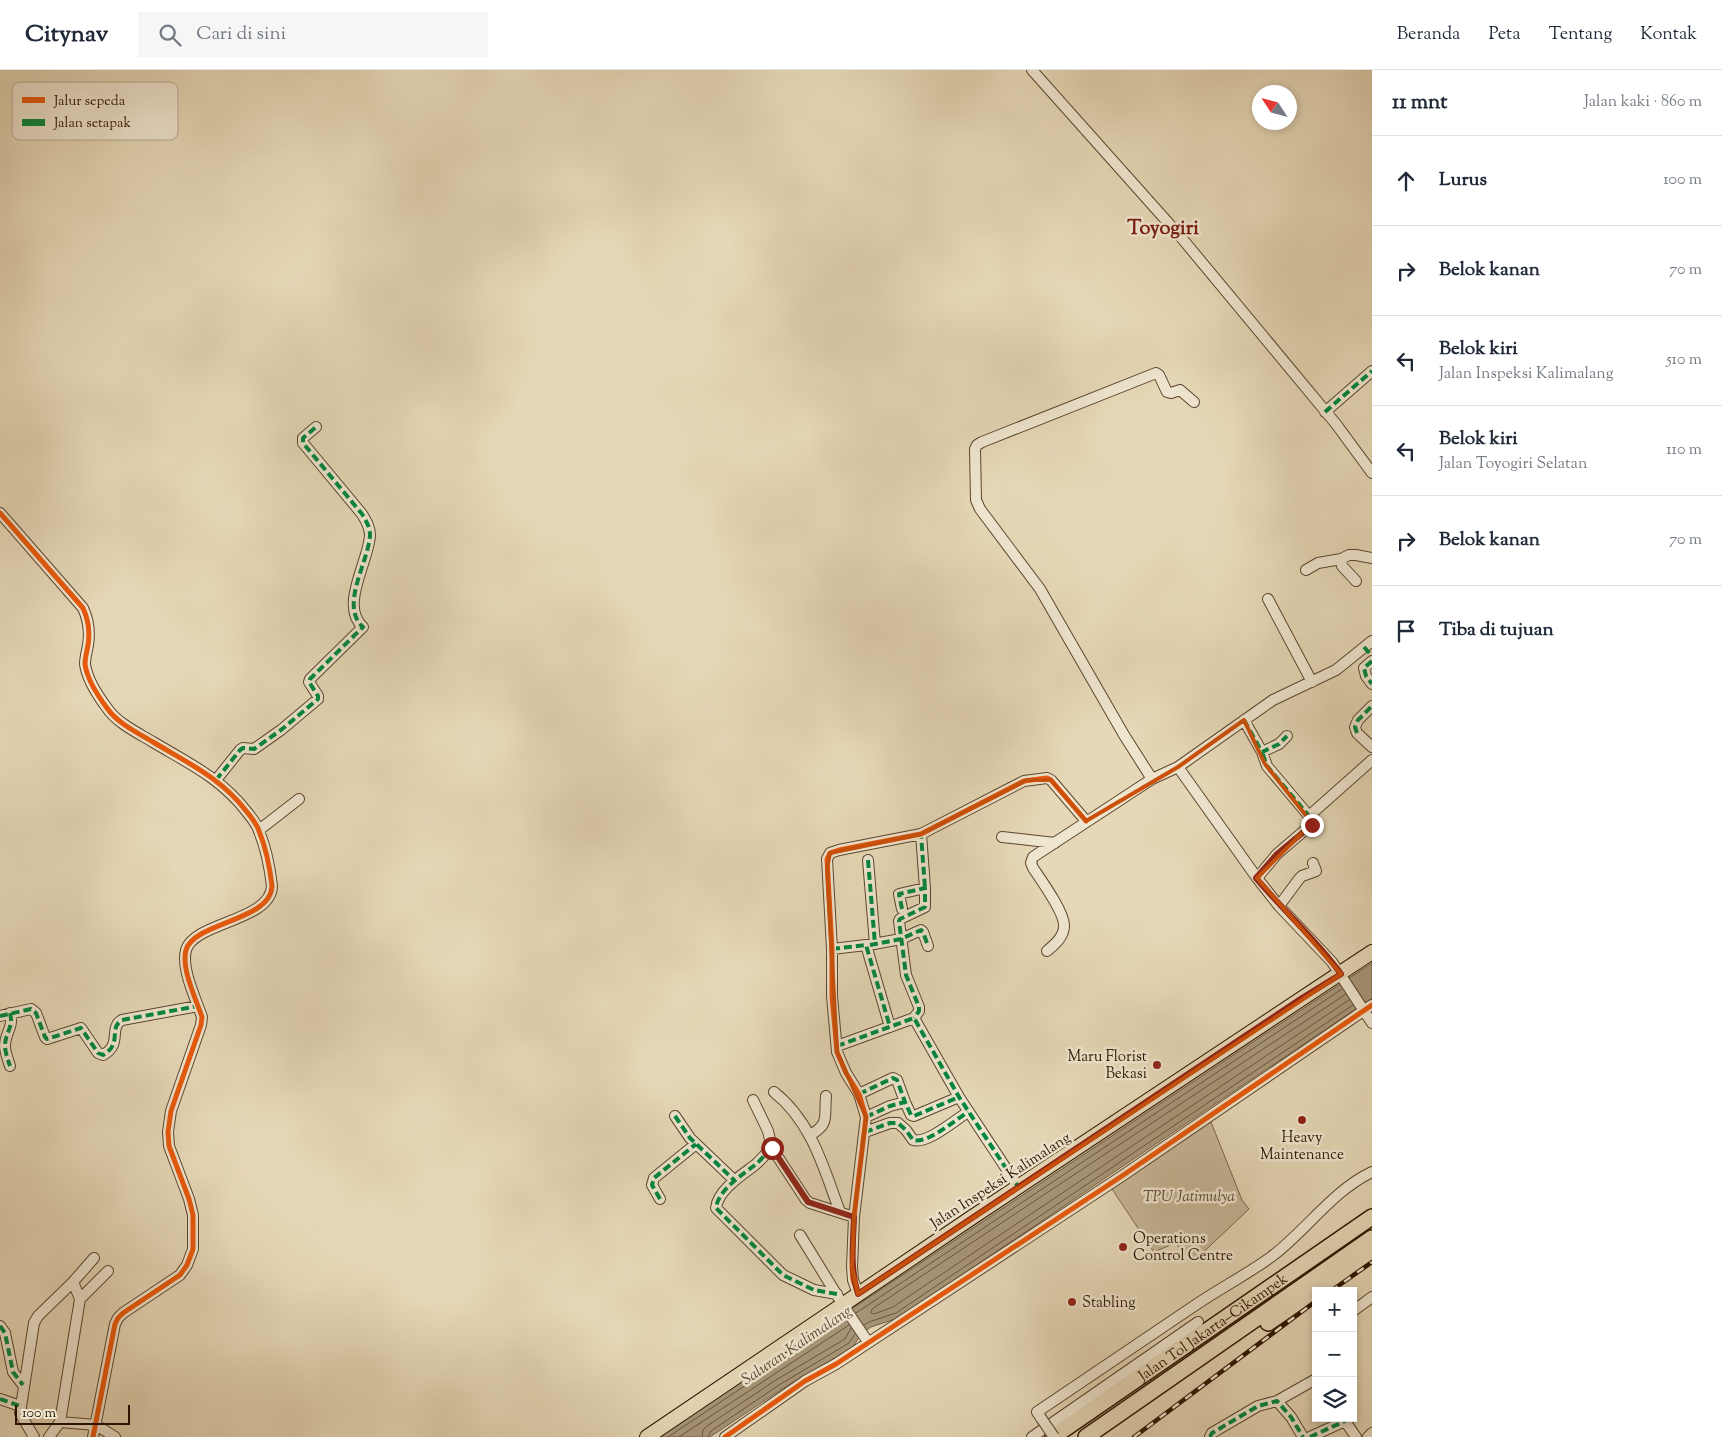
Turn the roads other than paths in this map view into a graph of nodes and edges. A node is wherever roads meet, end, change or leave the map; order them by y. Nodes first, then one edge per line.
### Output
1 (1032, 70) edge
2 (1372, 371) edge
3 (1194, 402) dead end
4 (1325, 412) junction
5 (316, 427) dead end
6 (1372, 473) edge
7 (0, 513) edge
8 (1372, 558) edge
9 (1341, 559) junction
10 (1306, 570) dead end
11 (1356, 581) dead end
12 (1268, 599) dead end
13 (1368, 644) edge
14 (1372, 656) edge
15 (1372, 661) edge
16 (1312, 682) junction
17 (1372, 684) edge
18 (1372, 706) edge
19 (1244, 720) junction
20 (1287, 736) dead end
21 (1372, 747) edge
22 (1262, 752) junction
23 (1372, 760) edge
24 (1178, 766) junction
25 (1152, 779) junction
26 (216, 780) junction
27 (299, 799) dead end
28 (1309, 816) junction
29 (1086, 821) junction
30 (259, 830) junction
31 (921, 834) junction
32 (1002, 838) dead end
33 (1055, 843) junction
34 (868, 860) dead end
35 (1314, 863) dead end
36 (1256, 878) junction
37 (925, 888) junction
38 (1279, 906) junction
39 (902, 910) dead end
40 (901, 939) junction
41 (870, 945) junction
42 (928, 946) dead end
43 (832, 950) junction
44 (1047, 951) dead end
45 (1372, 952) edge
46 (1342, 976) junction
47 (198, 1006) junction
48 (1368, 1008) edge
49 (3, 1015) edge
50 (914, 1018) junction
51 (1372, 1023) edge
52 (890, 1027) junction
53 (836, 1046) junction
54 (10, 1066) dead end
55 (774, 1092) dead end
56 (859, 1094) junction
57 (826, 1096) dead end
58 (958, 1097) junction
59 (754, 1100) dead end
60 (905, 1102) junction
61 (968, 1112) junction
62 (675, 1116) dead end
63 (866, 1117) junction
64 (865, 1132) junction
65 (810, 1135) junction
66 (696, 1144) junction
67 (772, 1148) junction
68 (1372, 1172) edge
69 (734, 1180) junction
70 (1019, 1188) junction
71 (660, 1199) dead end
72 (840, 1212) junction
73 (854, 1217) junction
74 (1372, 1217) edge
75 (1372, 1224) edge
76 (800, 1235) dead end
77 (1372, 1238) edge
78 (1372, 1252) edge
79 (94, 1258) dead end
80 (108, 1271) dead end
81 (73, 1282) junction
82 (858, 1294) junction
83 (1372, 1297) edge
84 (80, 1299) junction
85 (842, 1303) junction
86 (1357, 1308) edge
87 (1198, 1322) dead end
88 (0, 1326) edge
89 (867, 1339) junction
90 (1312, 1381) edge
91 (23, 1385) junction
92 (0, 1399) edge
93 (1277, 1401) junction
94 (20, 1406) junction
95 (60, 1422) junction
96 (1341, 1422) edge
97 (1346, 1422) edge
98 (96, 1425) junction
99 (1372, 1433) edge
100 (34, 1437) edge
101 (49, 1437) edge
102 (93, 1437) edge
103 (115, 1437) edge
104 (647, 1437) edge
105 (724, 1437) edge
106 (1032, 1437) edge
107 (1054, 1437) edge
108 (1063, 1437) edge
109 (1086, 1437) edge
110 (1101, 1437) edge
111 (1210, 1437) edge
112 (1303, 1437) edge
113 (1310, 1437) edge
114 (1356, 1437) edge
115 (1368, 1437) edge

1 - 4 street
2 - 4 street
3 - 25 street
4 - 6 street
5 - 26 street
7 - 26 street
8 - 9 street
9 - 10 street
9 - 11 street
12 - 16 street
13 - 14 street
13 - 16 street
15 - 17 street
16 - 19 street
18 - 21 street
19 - 22 street
19 - 24 street
20 - 22 street
22 - 28 street
23 - 28 street
24 - 25 street
24 - 36 street
25 - 29 street
26 - 30 street
27 - 30 street
28 - 36 street
29 - 31 street
29 - 33 street
30 - 47 street
31 - 37 street
31 - 43 street
32 - 33 street
33 - 44 street
34 - 41 street
35 - 38 street
36 - 38 street
37 - 39 street
37 - 40 street
38 - 46 street
40 - 41 street
40 - 42 street
40 - 50 street
41 - 43 street
41 - 52 street
43 - 53 street
45 - 46 main road, Jalan Inspeksi Kalimalang
46 - 48 street
46 - 70 main road, Jalan Inspeksi Kalimalang
47 - 49 street
47 - 98 street
48 - 51 street
48 - 89 street
49 - 54 street
50 - 52 street
50 - 58 street
52 - 53 street
53 - 56 street
55 - 65 street
56 - 60 street
56 - 63 street
57 - 65 street
58 - 60 street
58 - 61 street
59 - 67 street
60 - 63 street
61 - 64 street
61 - 70 street
62 - 66 street
63 - 64 street
64 - 73 street
65 - 72 street
66 - 69 street
66 - 71 street
67 - 69 street
67 - 72 street
68 - 107 street, bridge
69 - 85 street
70 - 82 main road, Jalan Inspeksi Kalimalang
72 - 73 street
73 - 82 street
74 - 107 highway, Jalan Tol Jakarta–Cikampek
75 - 108 highway
76 - 85 street
77 - 109 highway
78 - 110 highway, Jalan Tol Jakarta–Cikampek
79 - 81 street
80 - 84 street
81 - 84 street
81 - 91 street
82 - 85 main road, Jalan Inspeksi Kalimalang
83 - 86 street
84 - 95 street
85 - 89 street
85 - 104 main road, Jalan Inspeksi Kalimalang
87 - 106 street
88 - 91 street
89 - 105 street
90 - 93 street
91 - 94 street
92 - 94 street
93 - 111 street
93 - 112 street
94 - 100 street
95 - 98 street
95 - 101 street
96 - 113 street
97 - 114 street
98 - 102 street
98 - 103 street
99 - 115 street

